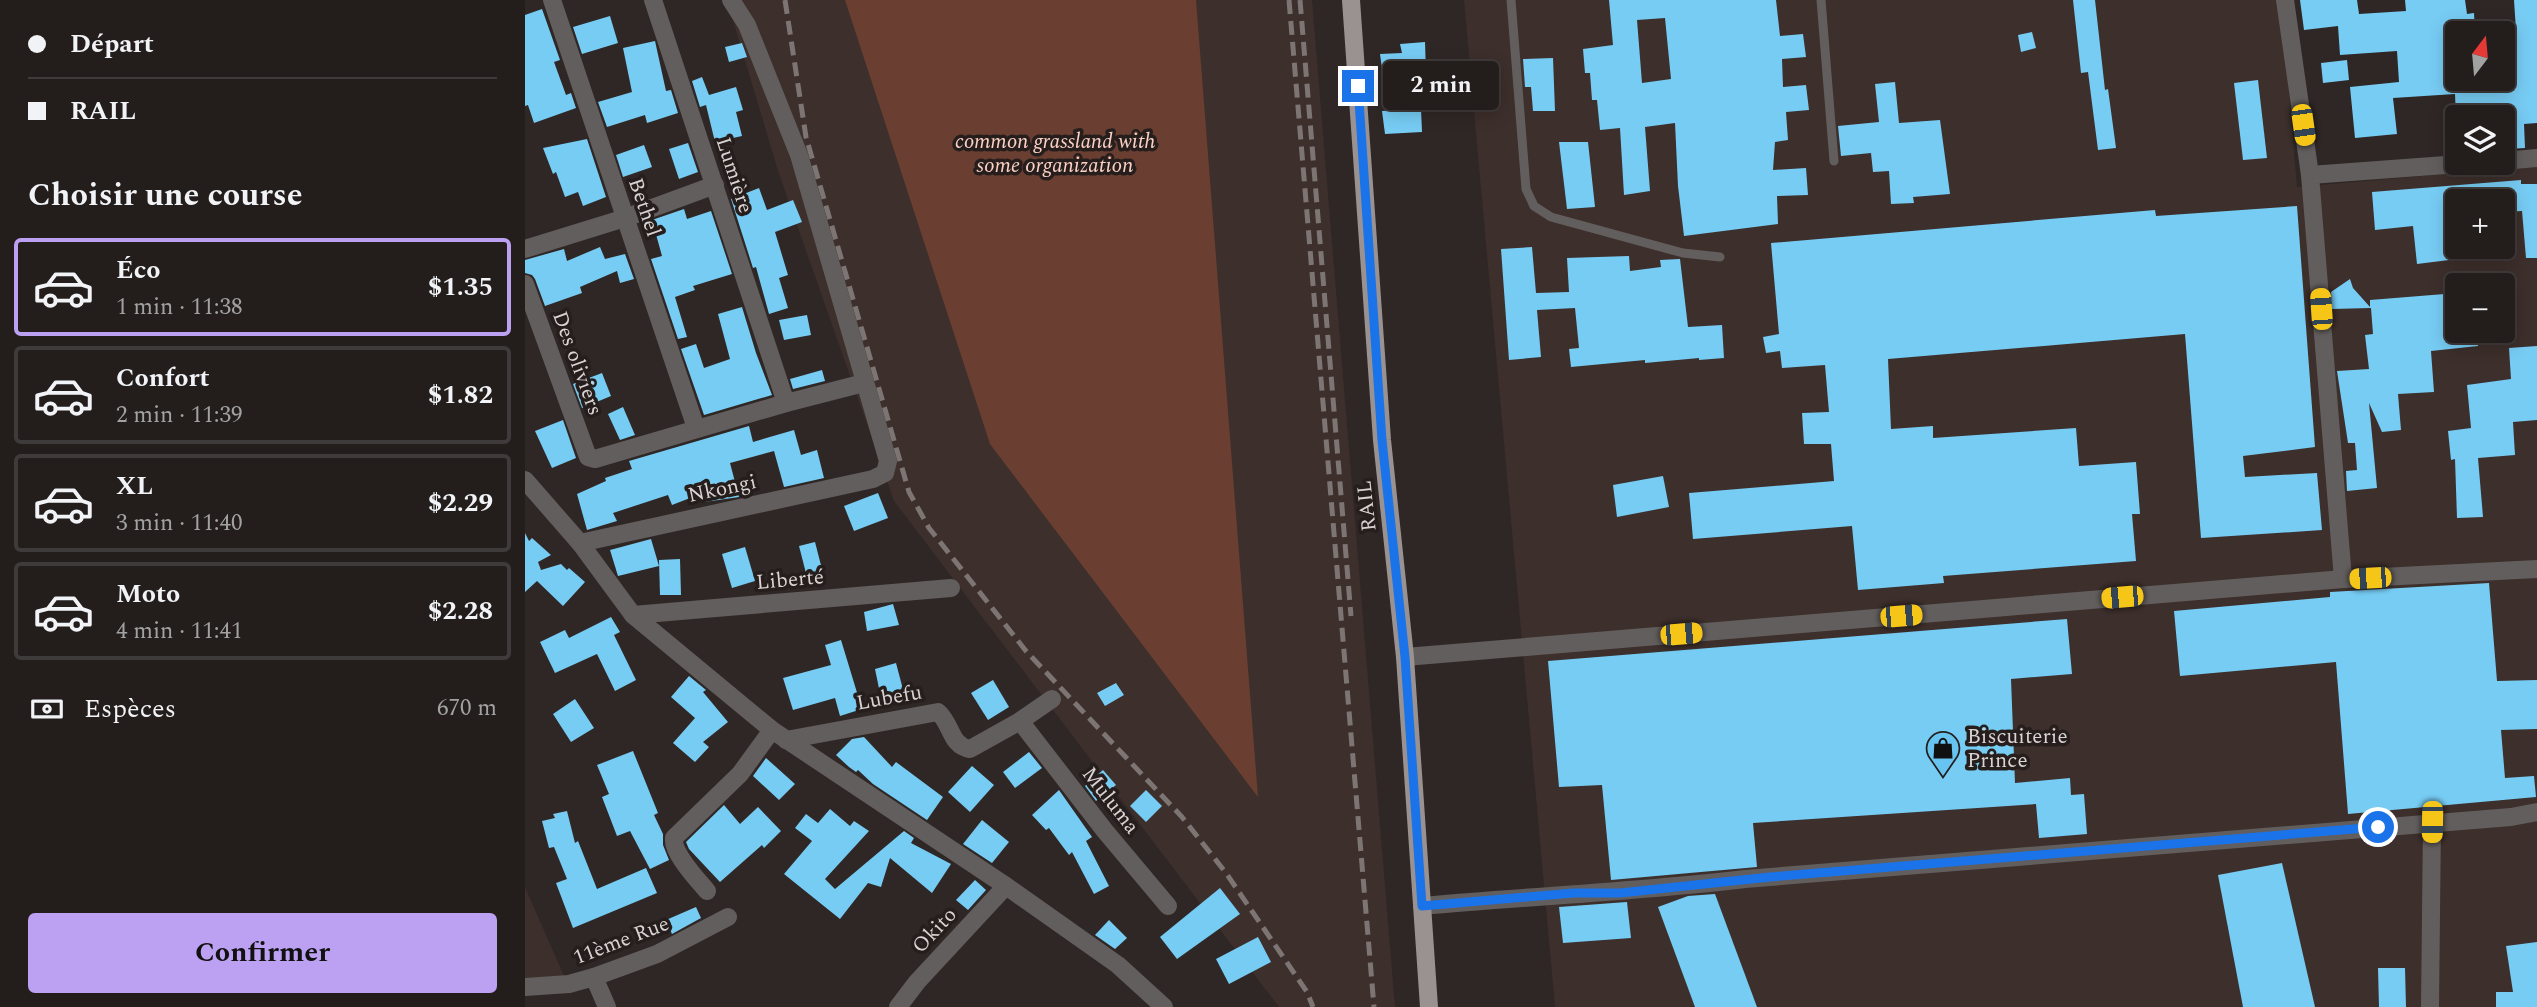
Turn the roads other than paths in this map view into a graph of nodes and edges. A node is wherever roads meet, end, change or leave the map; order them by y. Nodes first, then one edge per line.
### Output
1 (552, 0) edge
2 (653, 0) edge
3 (731, 0) edge
4 (1351, 0) edge
5 (1511, 0) edge
6 (1821, 0) edge
7 (2285, 0) edge
8 (2537, 158) edge
9 (2515, 160) edge
10 (1834, 161) dead end
11 (2445, 165) edge
12 (2310, 174) junction
13 (715, 185) junction
14 (625, 218) junction
15 (525, 249) edge
16 (1720, 257) dead end
17 (525, 284) edge
18 (864, 383) junction
19 (786, 403) junction
20 (696, 428) junction
21 (525, 480) edge
22 (580, 543) junction
23 (2537, 569) edge
24 (2343, 579) junction
25 (951, 588) dead end
26 (633, 615) junction
27 (1405, 657) junction
28 (1052, 699) dead end
29 (1020, 721) junction
30 (779, 735) junction
31 (2537, 812) edge
32 (2432, 822) junction
33 (1006, 886) junction
34 (706, 891) dead end
35 (1168, 905) dead end
36 (1422, 906) junction
37 (729, 917) dead end
38 (594, 977) junction
39 (525, 987) edge
40 (607, 1007) edge
41 (898, 1007) edge
42 (1164, 1007) edge
43 (1429, 1007) edge
44 (2430, 1007) edge

1 - 14 street, Bethel
2 - 13 street, Lumière
3 - 18 street
4 - 27 main road, RAIL
5 - 16 lane
6 - 10 lane
7 - 12 street
8 - 9 street
11 - 12 street
12 - 24 street
13 - 14 street
13 - 19 street, Lumière
14 - 15 street
14 - 20 street, Bethel
17 - 20 street, Des oliviers
18 - 19 street
18 - 22 street, Nkongi
19 - 20 street
21 - 22 street
22 - 26 street
23 - 24 street
24 - 27 street
25 - 26 street, Liberté
26 - 30 street
27 - 36 main road, RAIL
28 - 29 street, Lubefu
29 - 30 street, Lubefu
29 - 35 street, Muluma
30 - 33 street
30 - 34 street
31 - 32 street
32 - 36 street
32 - 44 street
33 - 41 street, Okito
33 - 42 street
36 - 43 main road, RAIL
37 - 38 street, 11ème Rue
38 - 39 street, 11ème Rue
38 - 40 street

